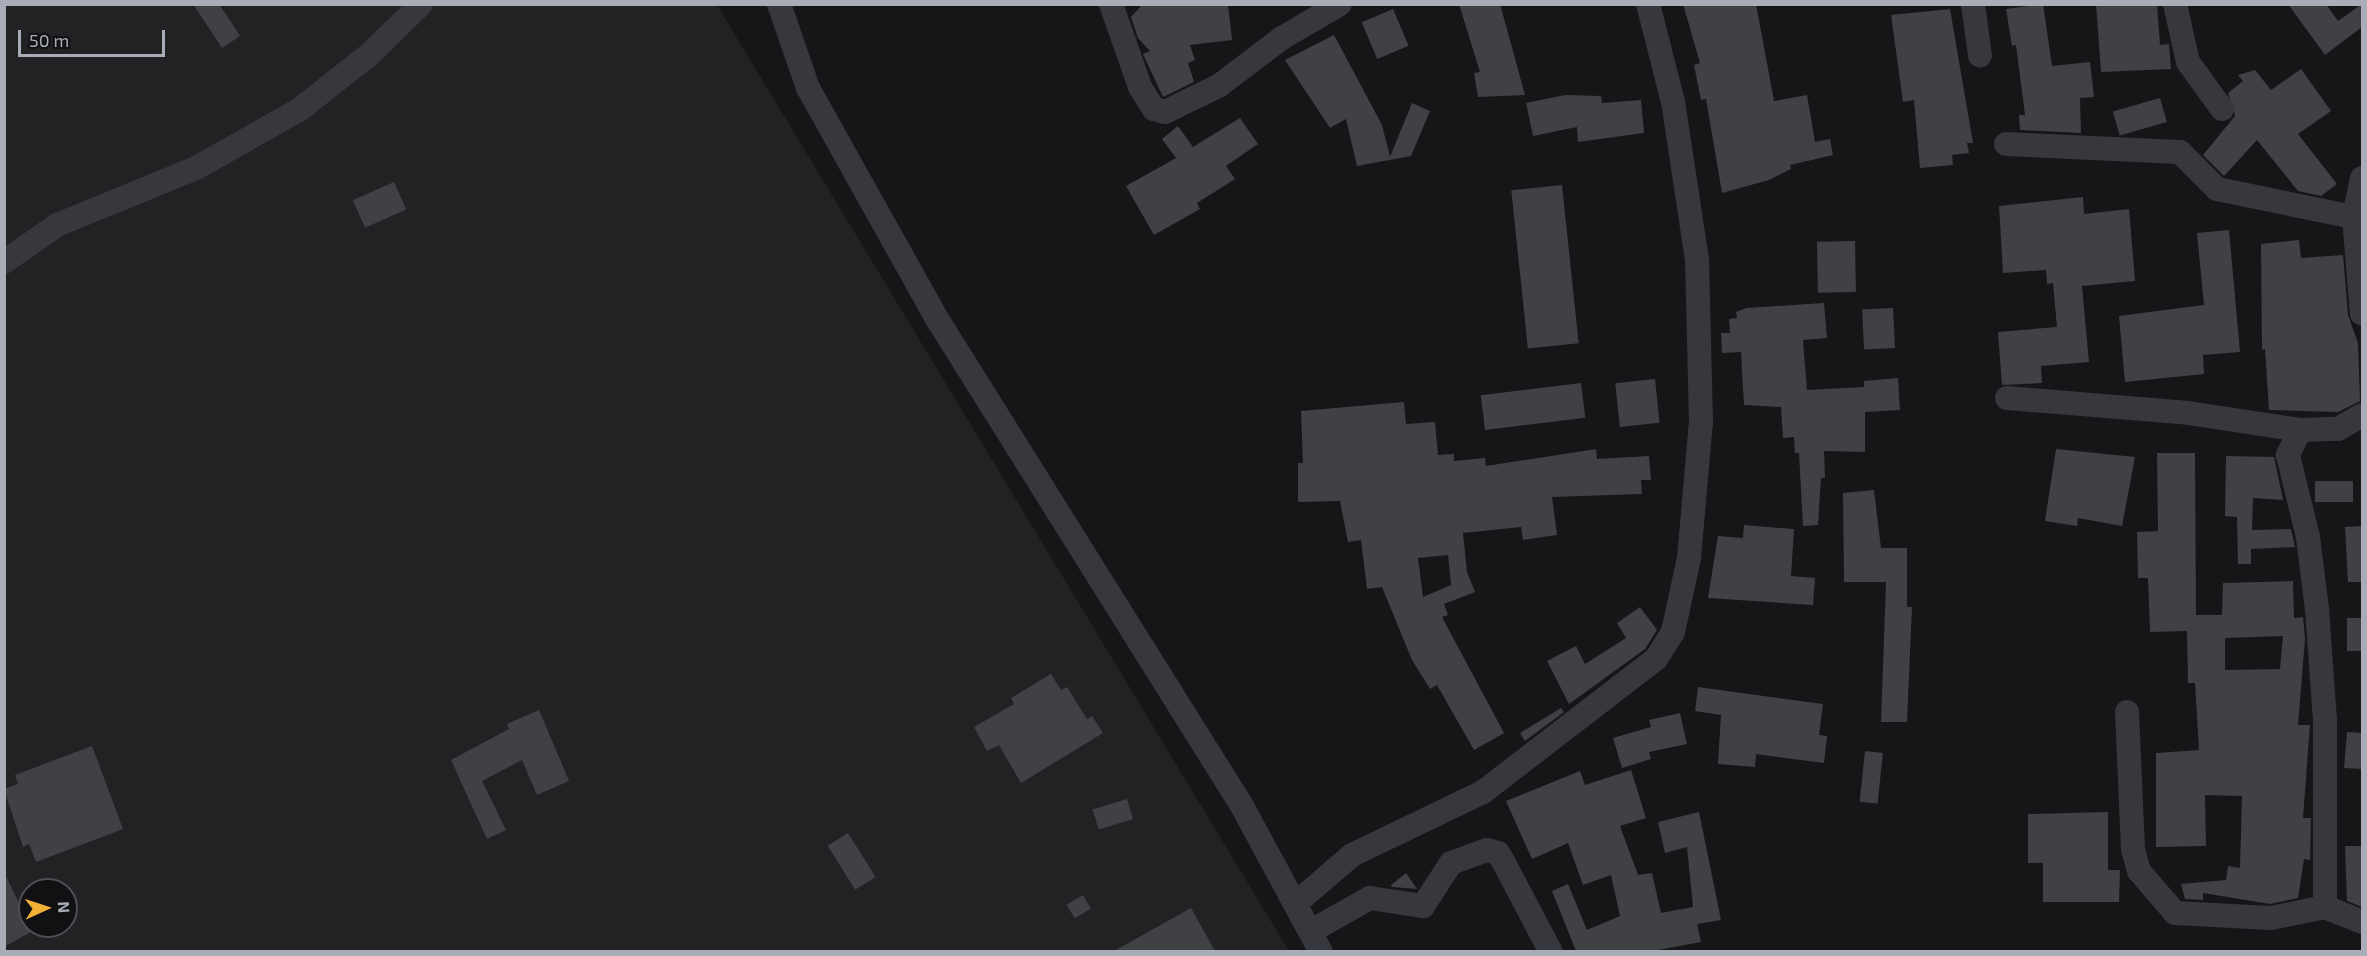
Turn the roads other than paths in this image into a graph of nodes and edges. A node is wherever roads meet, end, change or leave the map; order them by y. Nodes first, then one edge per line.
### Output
1 (421, 4) edge
2 (779, 4) edge
3 (1111, 4) edge
4 (1340, 4) edge
5 (1648, 4) edge
6 (1972, 4) edge
7 (2175, 4) edge
8 (1980, 56) dead end
9 (2222, 109) dead end
10 (2006, 144) dead end
11 (2362, 178) edge
12 (2354, 217) junction
13 (4, 262) edge
14 (2362, 314) edge
15 (2007, 398) dead end
16 (2362, 415) edge
17 (2300, 430) junction
18 (2127, 712) dead end
19 (1295, 904) junction
20 (2325, 907) junction
21 (2362, 922) edge
22 (1316, 941) edge
23 (1551, 951) edge

1 - 13 street
2 - 19 street
3 - 4 street
5 - 19 street
6 - 8 street
7 - 9 street
10 - 12 street
11 - 12 street
12 - 14 street
15 - 17 street
16 - 17 street
17 - 20 street
18 - 20 street
19 - 22 street
20 - 21 street
22 - 23 street

